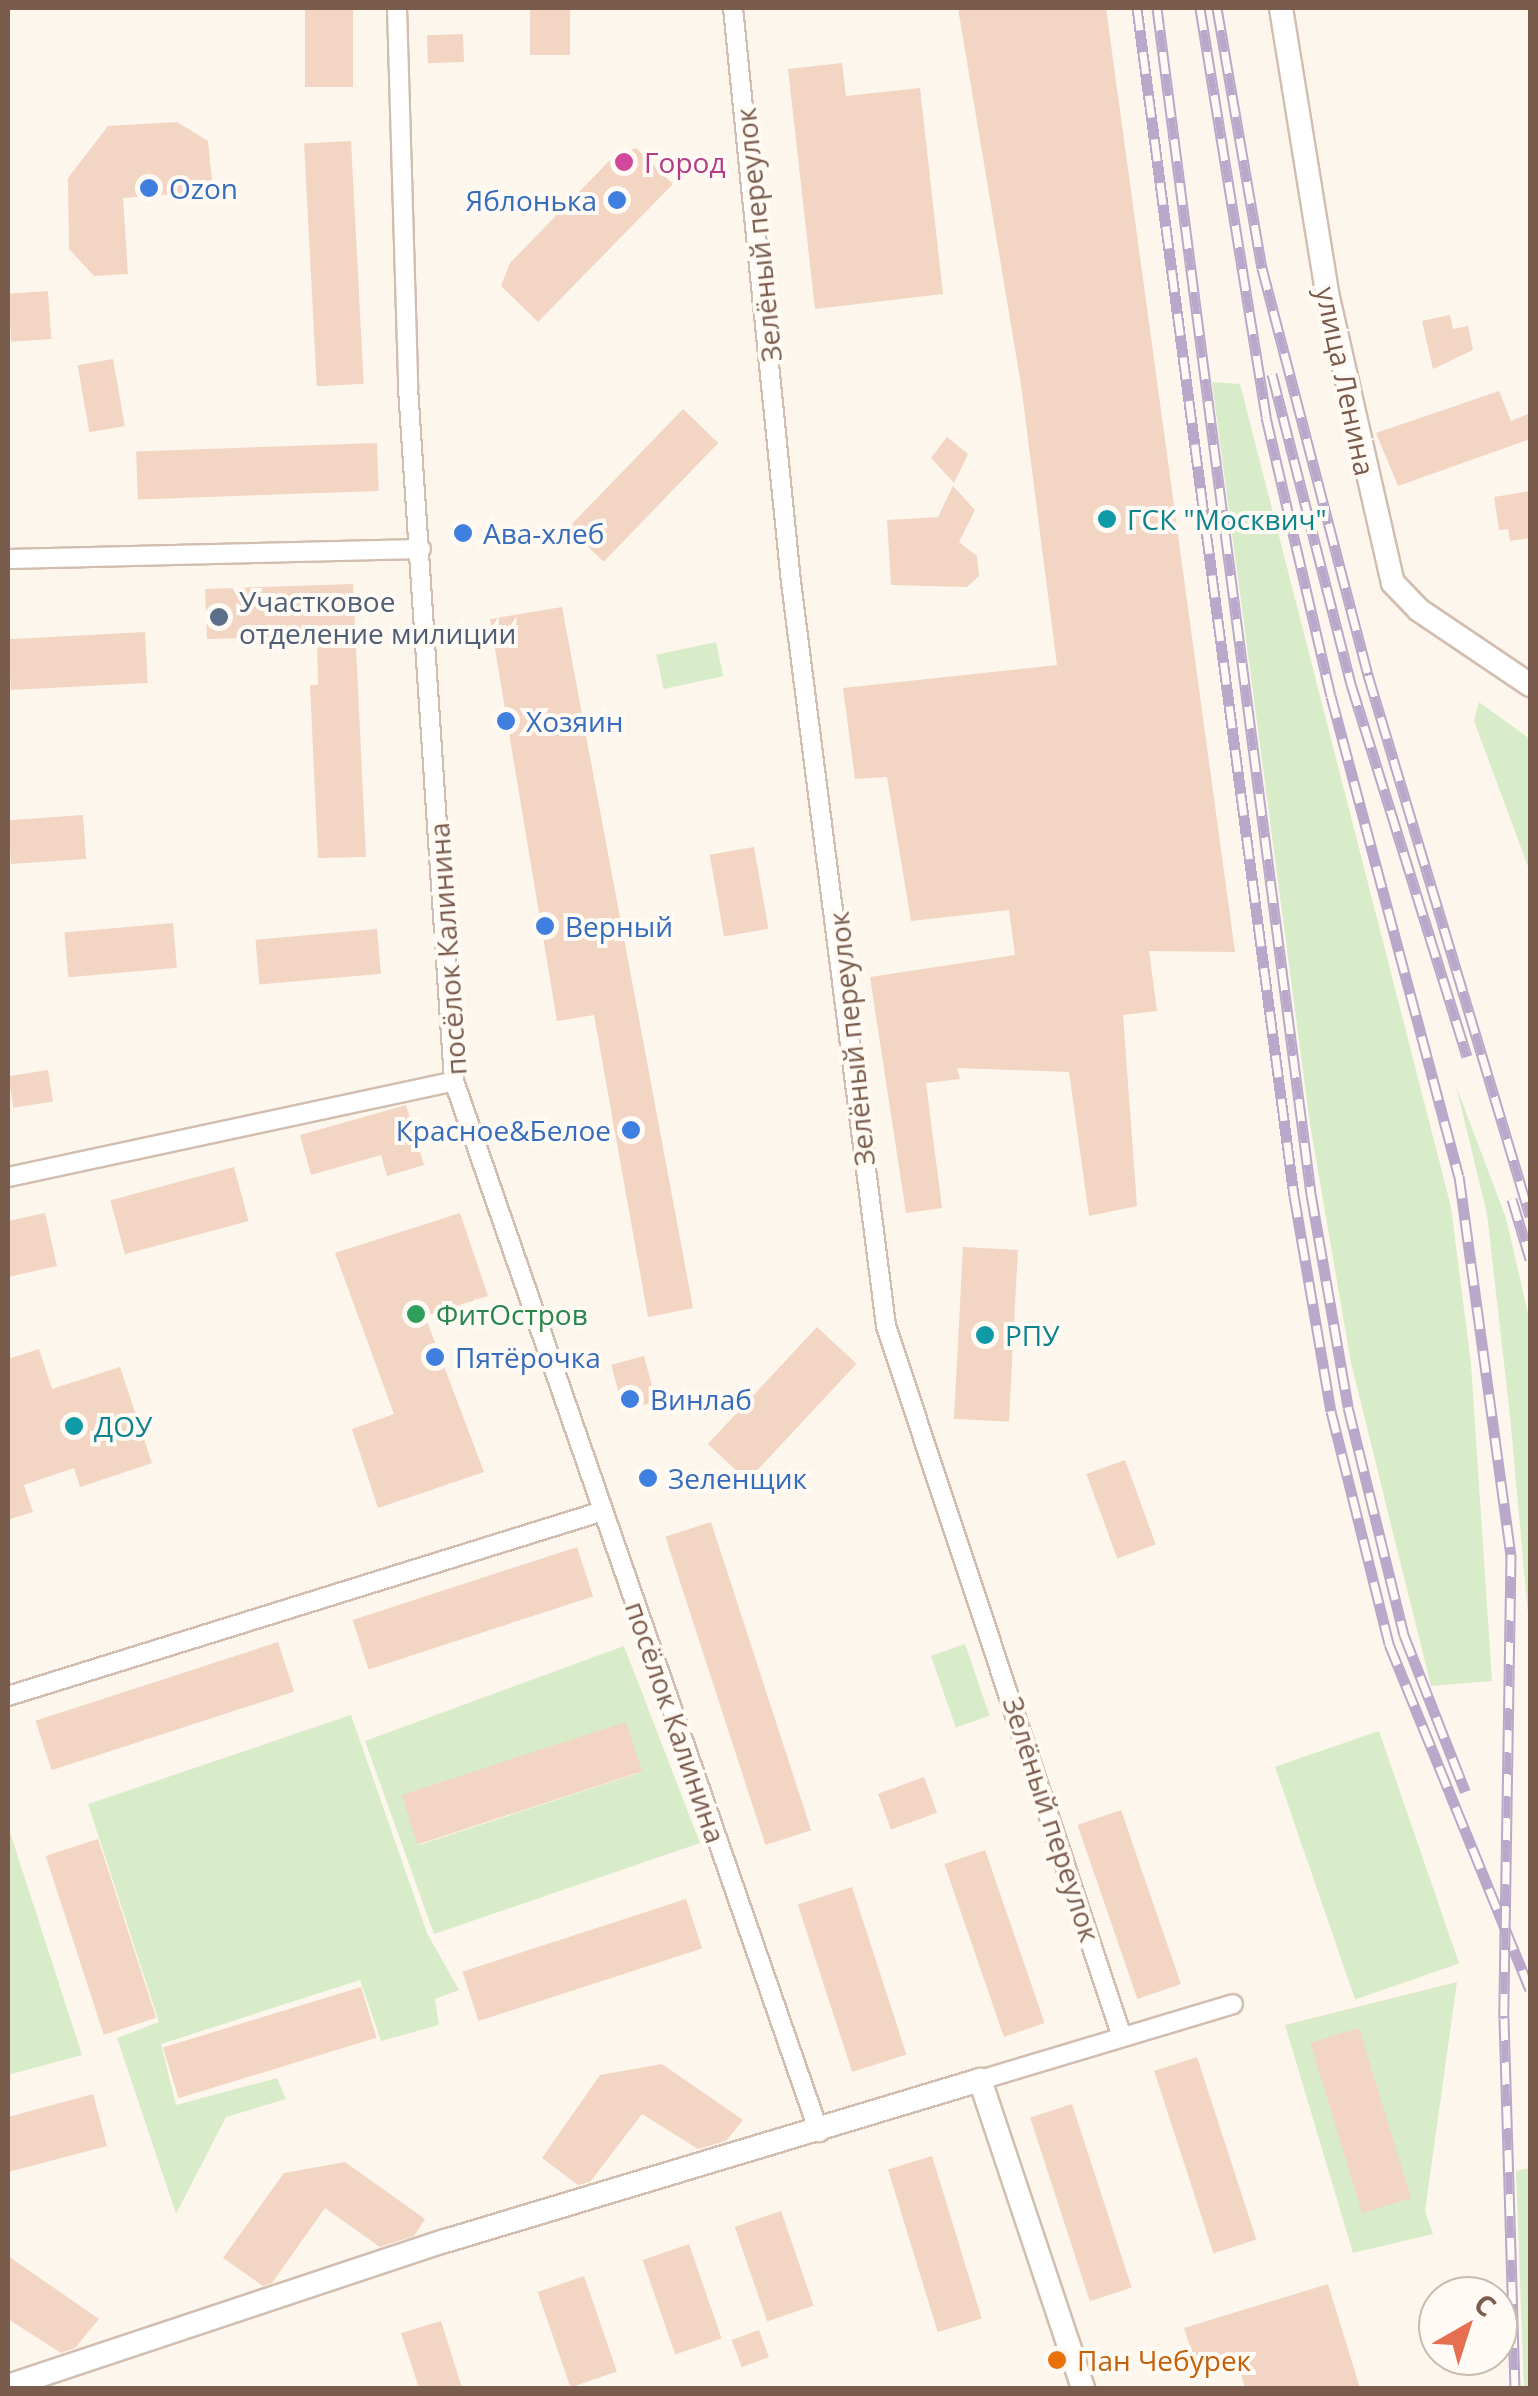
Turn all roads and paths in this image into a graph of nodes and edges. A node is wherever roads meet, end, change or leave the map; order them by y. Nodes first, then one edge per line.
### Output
1 (397, 8) edge
2 (734, 8) edge
3 (1281, 8) edge
4 (421, 550) junction
5 (8, 559) edge
6 (1530, 685) edge
7 (454, 1080) junction
8 (8, 1176) edge
9 (603, 1511) junction
10 (8, 1696) edge
11 (1233, 2004) dead end
12 (1122, 2036) junction
13 (980, 2080) junction
14 (819, 2132) junction
15 (8, 2386) edge
16 (1083, 2388) edge

1 - 4 street, посёлок Калинина
2 - 12 street, Зелёный переулок
3 - 6 street, улица Ленина
4 - 5 street
4 - 7 street, посёлок Калинина
7 - 8 street
7 - 9 street, посёлок Калинина
9 - 10 street
9 - 14 street, посёлок Калинина
11 - 12 street
12 - 13 street
13 - 14 street
13 - 16 street
14 - 15 street

